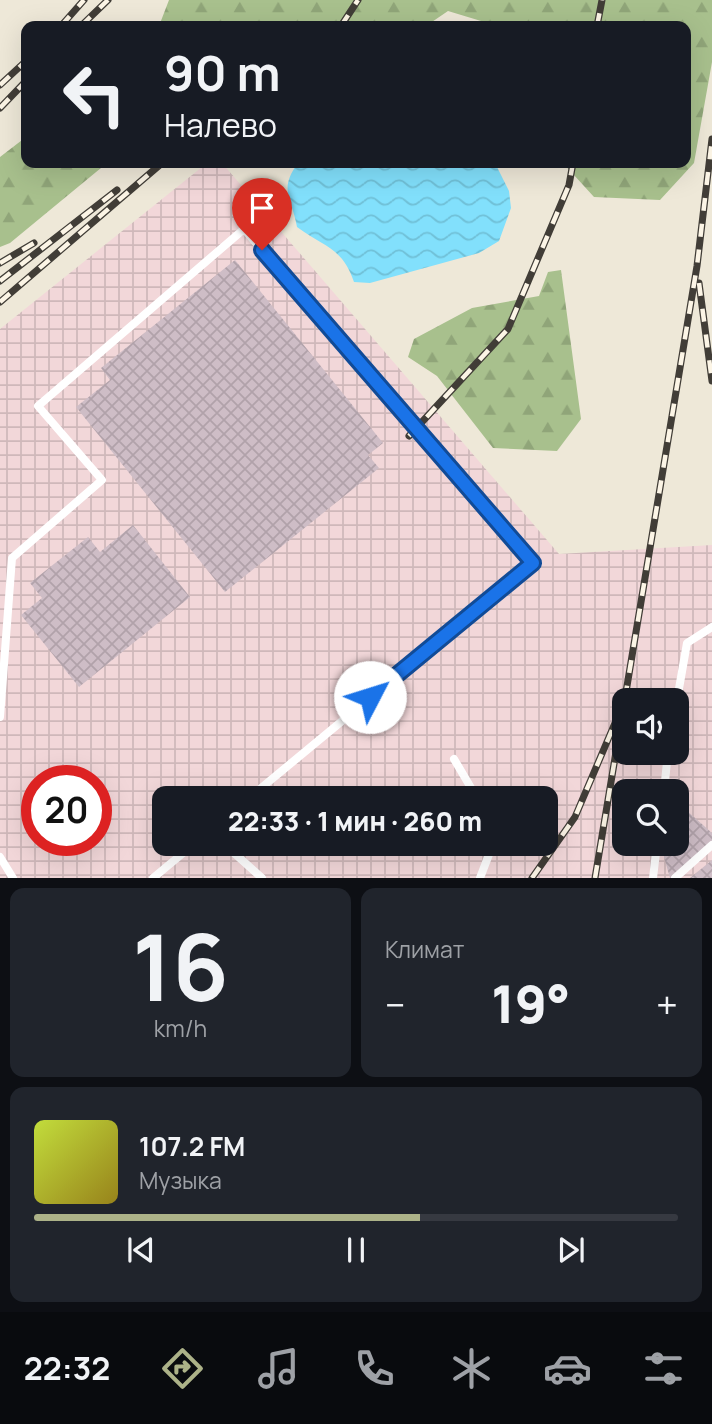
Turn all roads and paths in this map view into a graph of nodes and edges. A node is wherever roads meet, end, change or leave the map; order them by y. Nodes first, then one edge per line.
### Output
1 (712, 627) edge
2 (679, 688) edge
3 (0, 718) edge
4 (454, 760) dead end
5 (264, 786) edge
6 (470, 786) edge
7 (712, 845) edge
8 (180, 856) edge
9 (237, 856) edge
10 (488, 856) edge
11 (656, 856) edge
12 (0, 857) edge
13 (13, 878) edge
14 (153, 878) edge
15 (262, 878) edge
16 (480, 878) edge
17 (653, 878) edge
18 (675, 878) edge

1 - 2 lane
3 - 5 lane
4 - 6 lane
7 - 18 lane
8 - 14 lane
9 - 15 lane
10 - 16 lane
11 - 17 lane
12 - 13 lane

